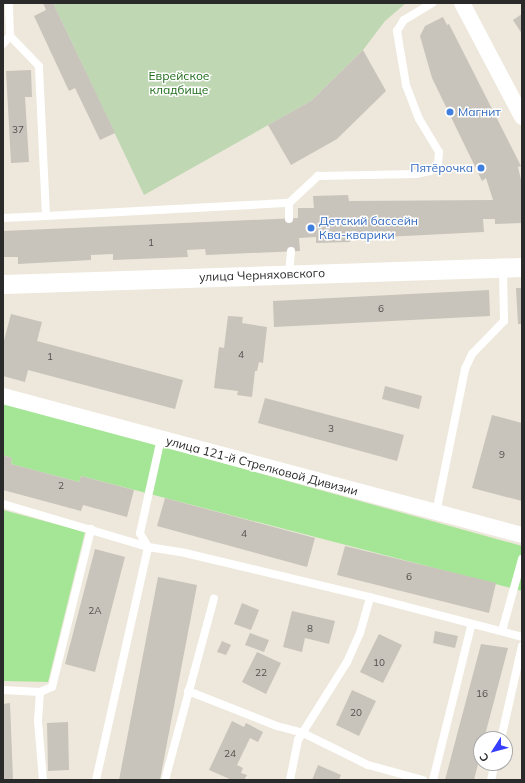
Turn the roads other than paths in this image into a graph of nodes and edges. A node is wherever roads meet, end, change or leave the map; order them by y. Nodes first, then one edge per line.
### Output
1 (9, 3) edge
2 (432, 3) edge
3 (462, 3) edge
4 (10, 36) junction
5 (3, 44) edge
6 (515, 90) edge
7 (522, 117) edge
8 (289, 203) junction
9 (46, 216) junction
10 (3, 218) edge
11 (288, 219) dead end
12 (291, 251) dead end
13 (503, 267) junction
14 (522, 267) edge
15 (289, 274) junction
16 (3, 284) edge
17 (3, 396) edge
18 (161, 438) junction
19 (3, 504) edge
20 (436, 513) junction
21 (91, 529) junction
22 (522, 535) edge
23 (148, 547) junction
24 (522, 559) edge
25 (370, 597) junction
26 (214, 599) dead end
27 (471, 626) junction
28 (502, 631) junction
29 (522, 637) edge
30 (522, 646) edge
31 (520, 664) edge
32 (3, 690) edge
33 (188, 691) junction
34 (40, 692) junction
35 (502, 731) edge
36 (303, 733) junction
37 (42, 780) edge
38 (96, 780) edge
39 (165, 780) edge
40 (290, 780) edge
41 (423, 780) edge
42 (433, 780) edge

1 - 4 lane
2 - 8 lane
3 - 6 street
4 - 5 lane
4 - 9 lane
6 - 7 street
8 - 9 lane
8 - 11 lane
9 - 10 lane
12 - 15 lane
13 - 14 street, улица Черняховского
13 - 15 street, улица Черняховского
13 - 20 lane
15 - 16 street, улица Черняховского
17 - 18 street, улица 121-й Стрелковой Дивизии
18 - 20 street, улица 121-й Стрелковой Дивизии
18 - 23 lane
19 - 21 lane
20 - 22 street, улица 121-й Стрелковой Дивизии
21 - 23 lane
21 - 34 lane
23 - 25 lane
23 - 38 lane
24 - 28 lane
25 - 27 lane
25 - 36 lane
26 - 33 lane
27 - 28 lane
27 - 42 lane
28 - 29 lane
30 - 31 lane
31 - 35 lane
32 - 34 lane
33 - 36 lane
33 - 39 lane
34 - 37 lane
36 - 40 lane
36 - 41 lane

